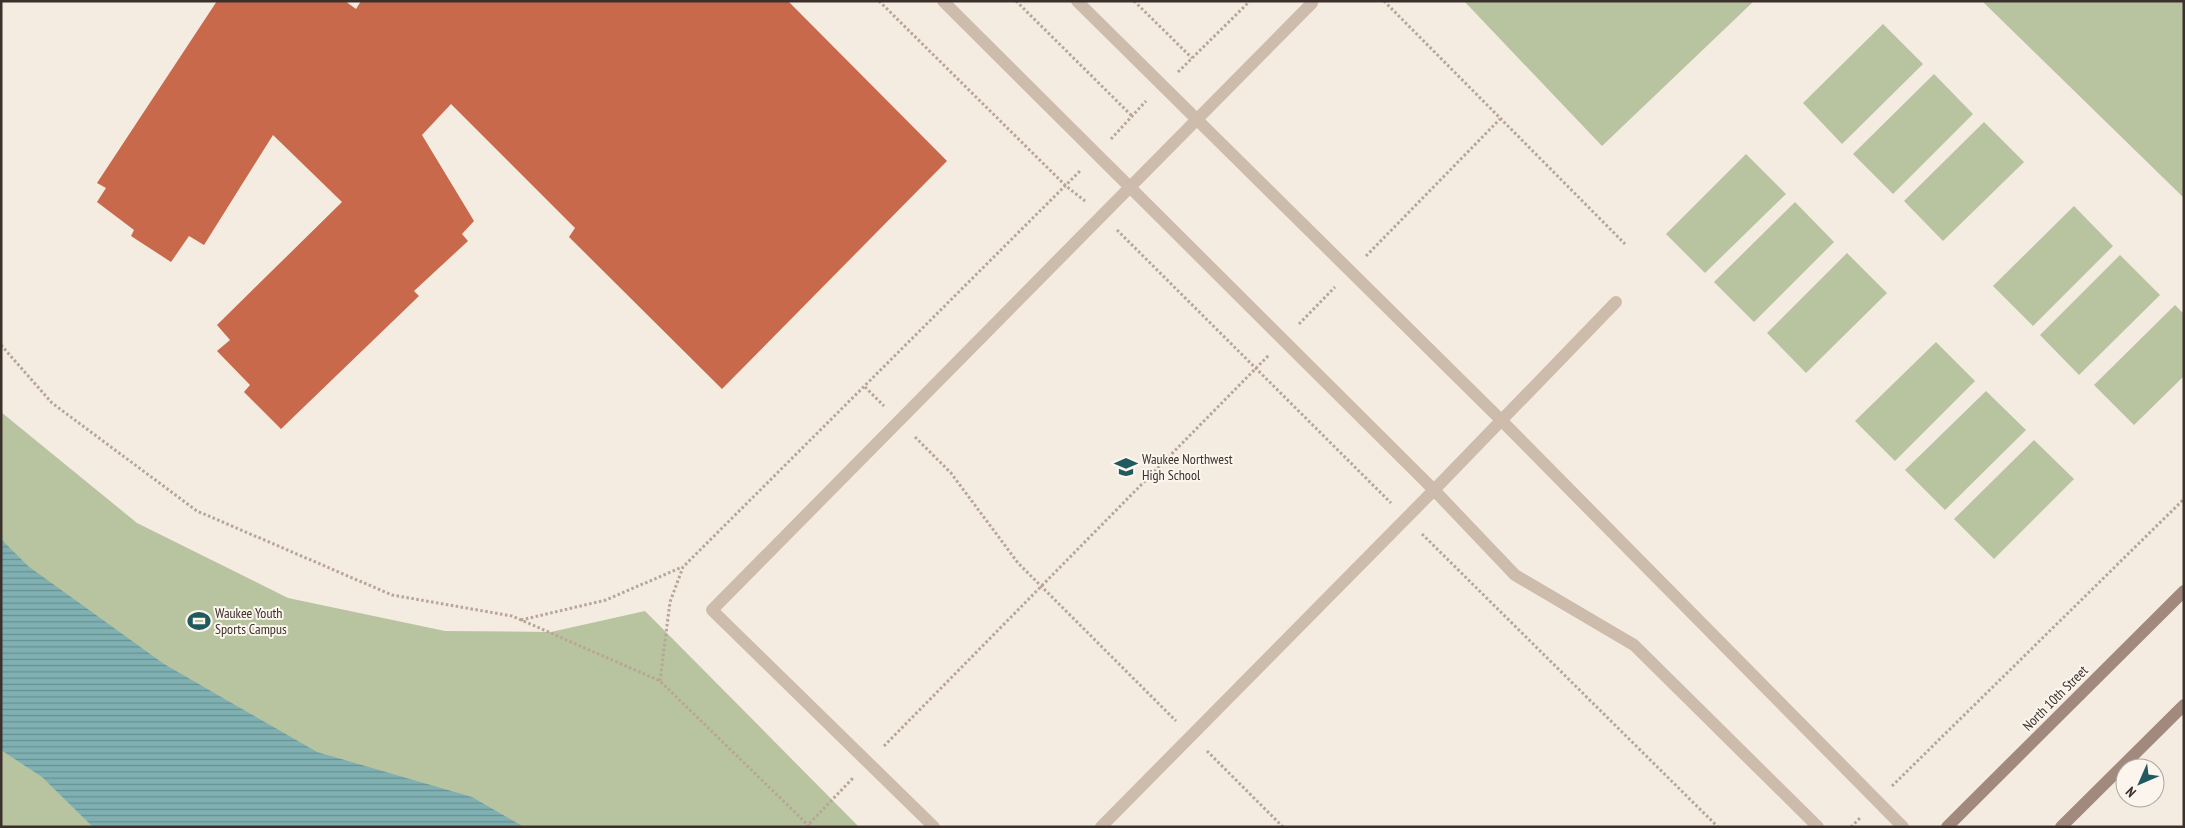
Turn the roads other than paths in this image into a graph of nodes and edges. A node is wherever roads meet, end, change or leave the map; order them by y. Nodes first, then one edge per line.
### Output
1 (943, 1) edge
2 (1077, 1) edge
3 (1312, 3) dead end
4 (1197, 119) junction
5 (1130, 188) junction
6 (1616, 302) dead end
7 (1501, 420) junction
8 (1434, 490) junction
9 (2184, 591) edge
10 (2184, 705) edge
11 (934, 827) edge
12 (1101, 827) edge
13 (1818, 827) edge
14 (1903, 827) edge
15 (1947, 827) edge
16 (2061, 827) edge

1 - 5 lane
2 - 4 lane
3 - 4 lane
4 - 5 lane
4 - 7 lane
5 - 8 lane
5 - 11 lane
6 - 7 lane
7 - 8 lane
7 - 14 lane
8 - 12 lane
8 - 13 lane
9 - 15 main road, North 10th Street
10 - 16 main road

